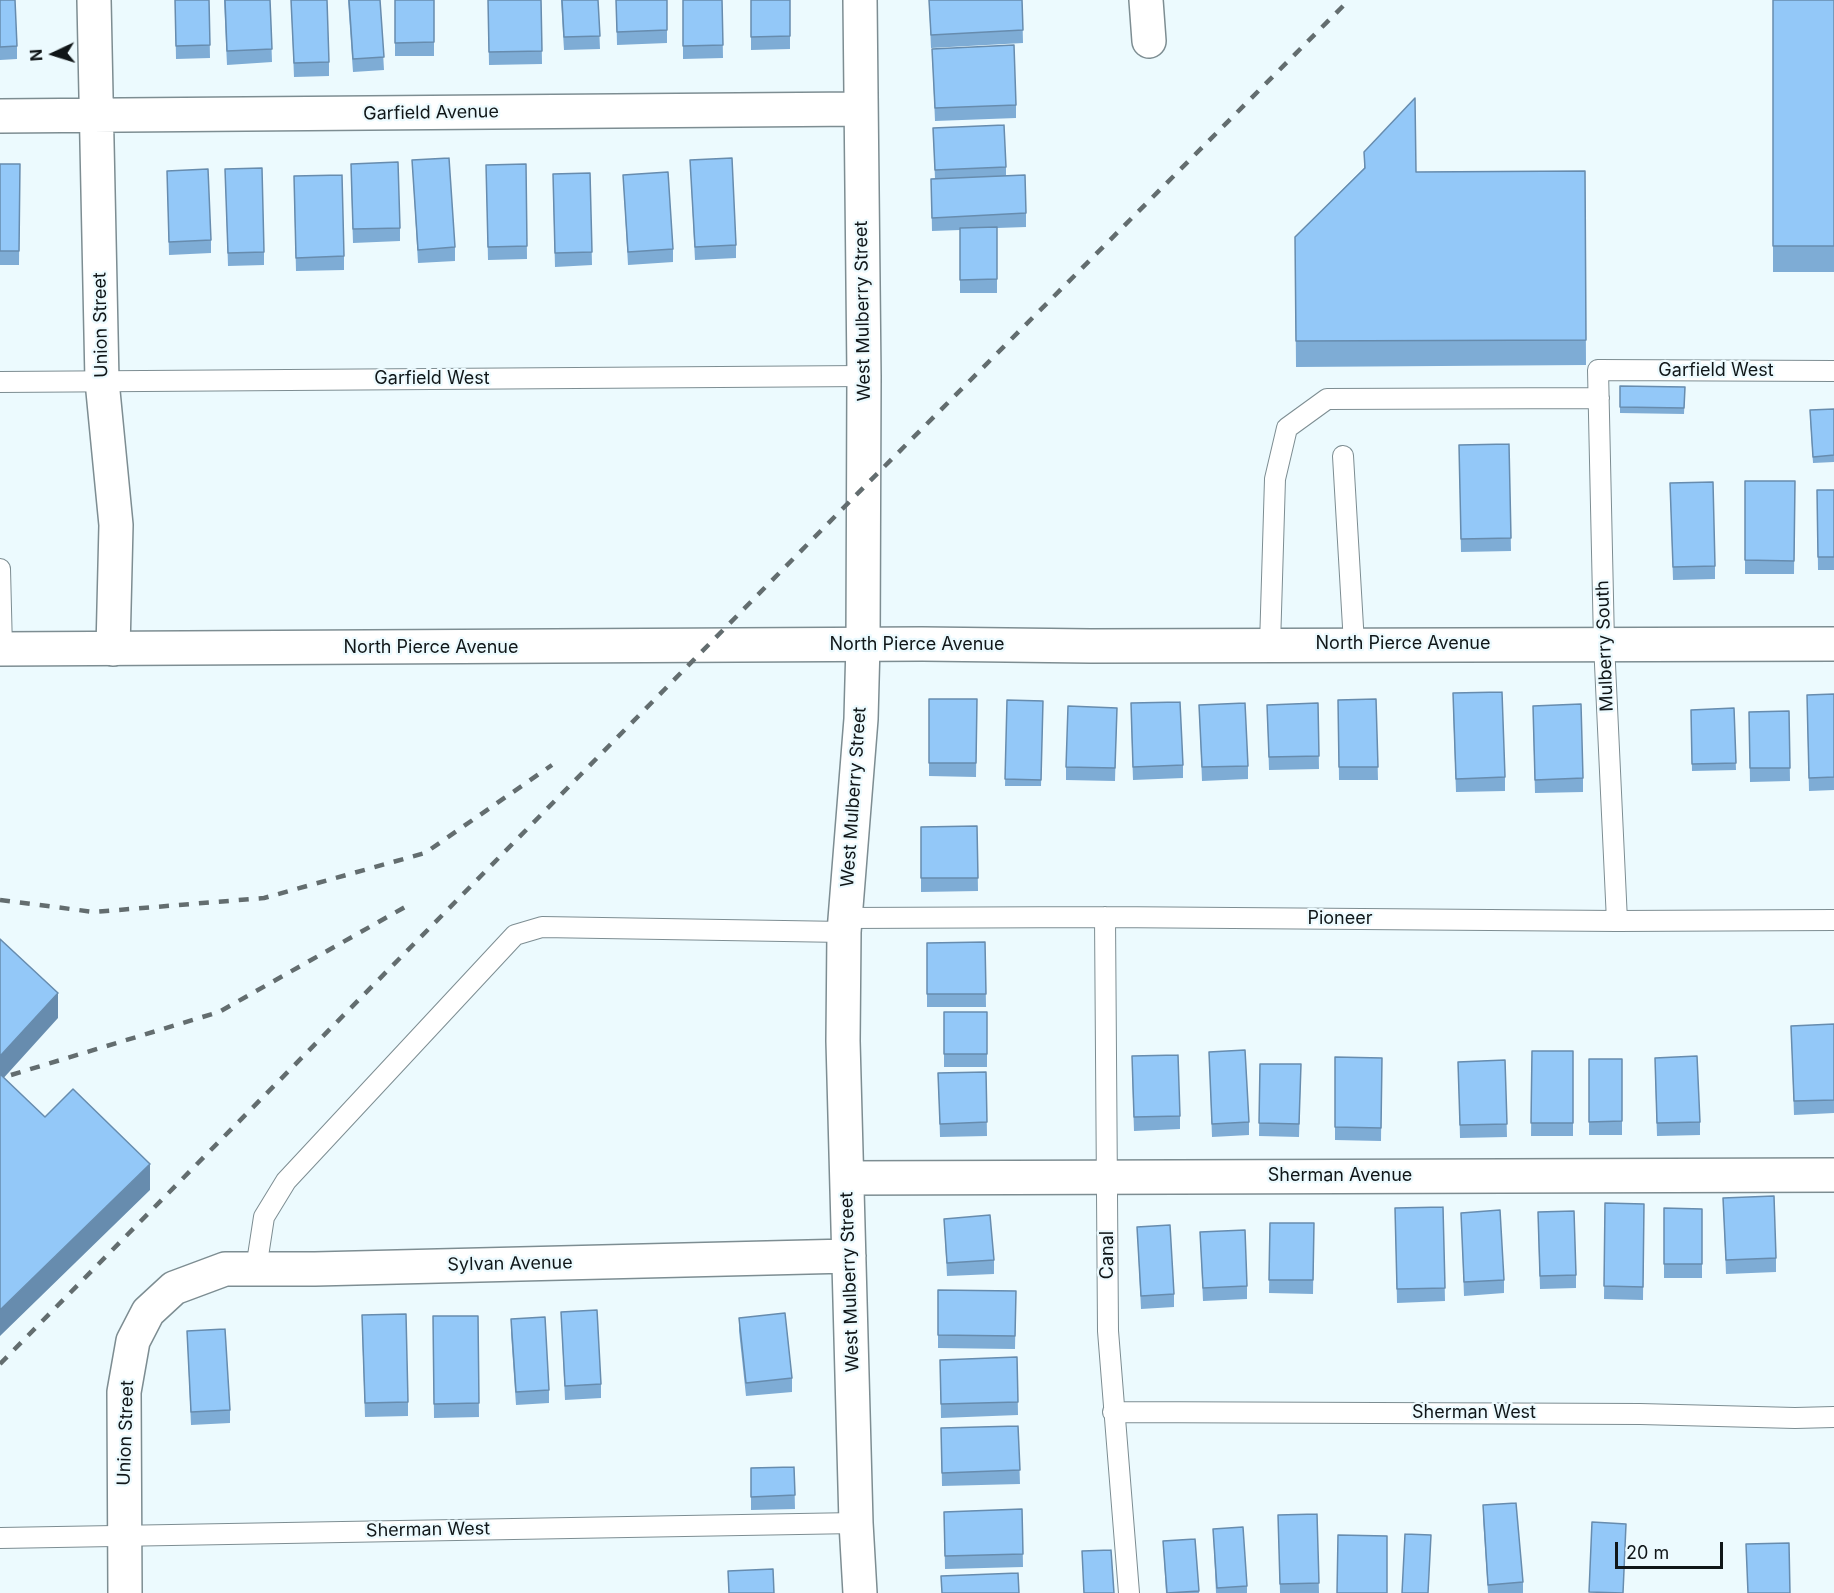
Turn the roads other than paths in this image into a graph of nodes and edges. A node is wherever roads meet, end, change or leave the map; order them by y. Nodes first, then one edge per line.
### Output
1 (94, 0) edge
2 (860, 0) edge
3 (1146, 0) edge
4 (1149, 41) dead end
5 (861, 109) junction
6 (0, 116) edge
7 (97, 116) junction
8 (1598, 370) joint
9 (1834, 371) edge
10 (864, 376) junction
11 (102, 381) junction
12 (0, 382) edge
13 (1599, 398) junction
14 (1343, 456) dead end
15 (0, 569) edge
16 (1604, 643) junction
17 (863, 644) junction
18 (1354, 644) junction
19 (1834, 644) edge
20 (1270, 645) junction
21 (113, 649) junction
22 (1, 650) edge
23 (1106, 917) junction
24 (1834, 920) edge
25 (1617, 921) junction
26 (845, 925) junction
27 (1834, 1175) edge
28 (1106, 1177) junction
29 (847, 1178) junction
30 (849, 1256) junction
31 (256, 1269) junction
32 (174, 1288) joint
33 (1113, 1412) junction
34 (1834, 1417) edge
35 (856, 1523) junction
36 (125, 1534) junction
37 (0, 1538) edge
38 (125, 1593) edge
39 (860, 1593) edge
40 (1129, 1593) edge

1 - 7 street, Union Street
2 - 5 street, West Mulberry Street
3 - 4 street
5 - 7 street, Garfield Avenue
5 - 10 street, West Mulberry Street
6 - 7 street, Garfield Avenue
7 - 11 street, Union Street
8 - 9 lane, Garfield West
8 - 13 lane, Mulberry South
10 - 11 lane, Garfield West
10 - 17 street, West Mulberry Street
11 - 12 lane, Garfield West
11 - 21 street, Union Street
13 - 16 lane, Mulberry South
13 - 20 lane
14 - 18 lane
15 - 22 lane
16 - 18 street, North Pierce Avenue
16 - 19 street, North Pierce Avenue
16 - 25 lane, Mulberry South
17 - 20 street, North Pierce Avenue
17 - 21 street, North Pierce Avenue
17 - 26 street, West Mulberry Street
18 - 20 street, North Pierce Avenue
21 - 22 street, North Pierce Avenue
23 - 25 lane, Pioneer
23 - 26 lane, Pioneer
23 - 28 lane, Canal
24 - 25 lane, Pioneer
26 - 29 street, West Mulberry Street
26 - 31 lane, Pioneer
27 - 28 street, Sherman Avenue
28 - 29 street, Sherman Avenue
28 - 33 lane, Canal
29 - 30 street, West Mulberry Street
30 - 31 street, Sylvan Avenue
30 - 35 street, West Mulberry Street
31 - 32 street, Sylvan Avenue
32 - 36 street, Union Street
33 - 34 lane, Sherman West
33 - 40 lane, Canal
35 - 36 lane, Sherman West
35 - 39 street, West Mulberry Street
36 - 37 lane, Sherman West
36 - 38 street, Union Street

